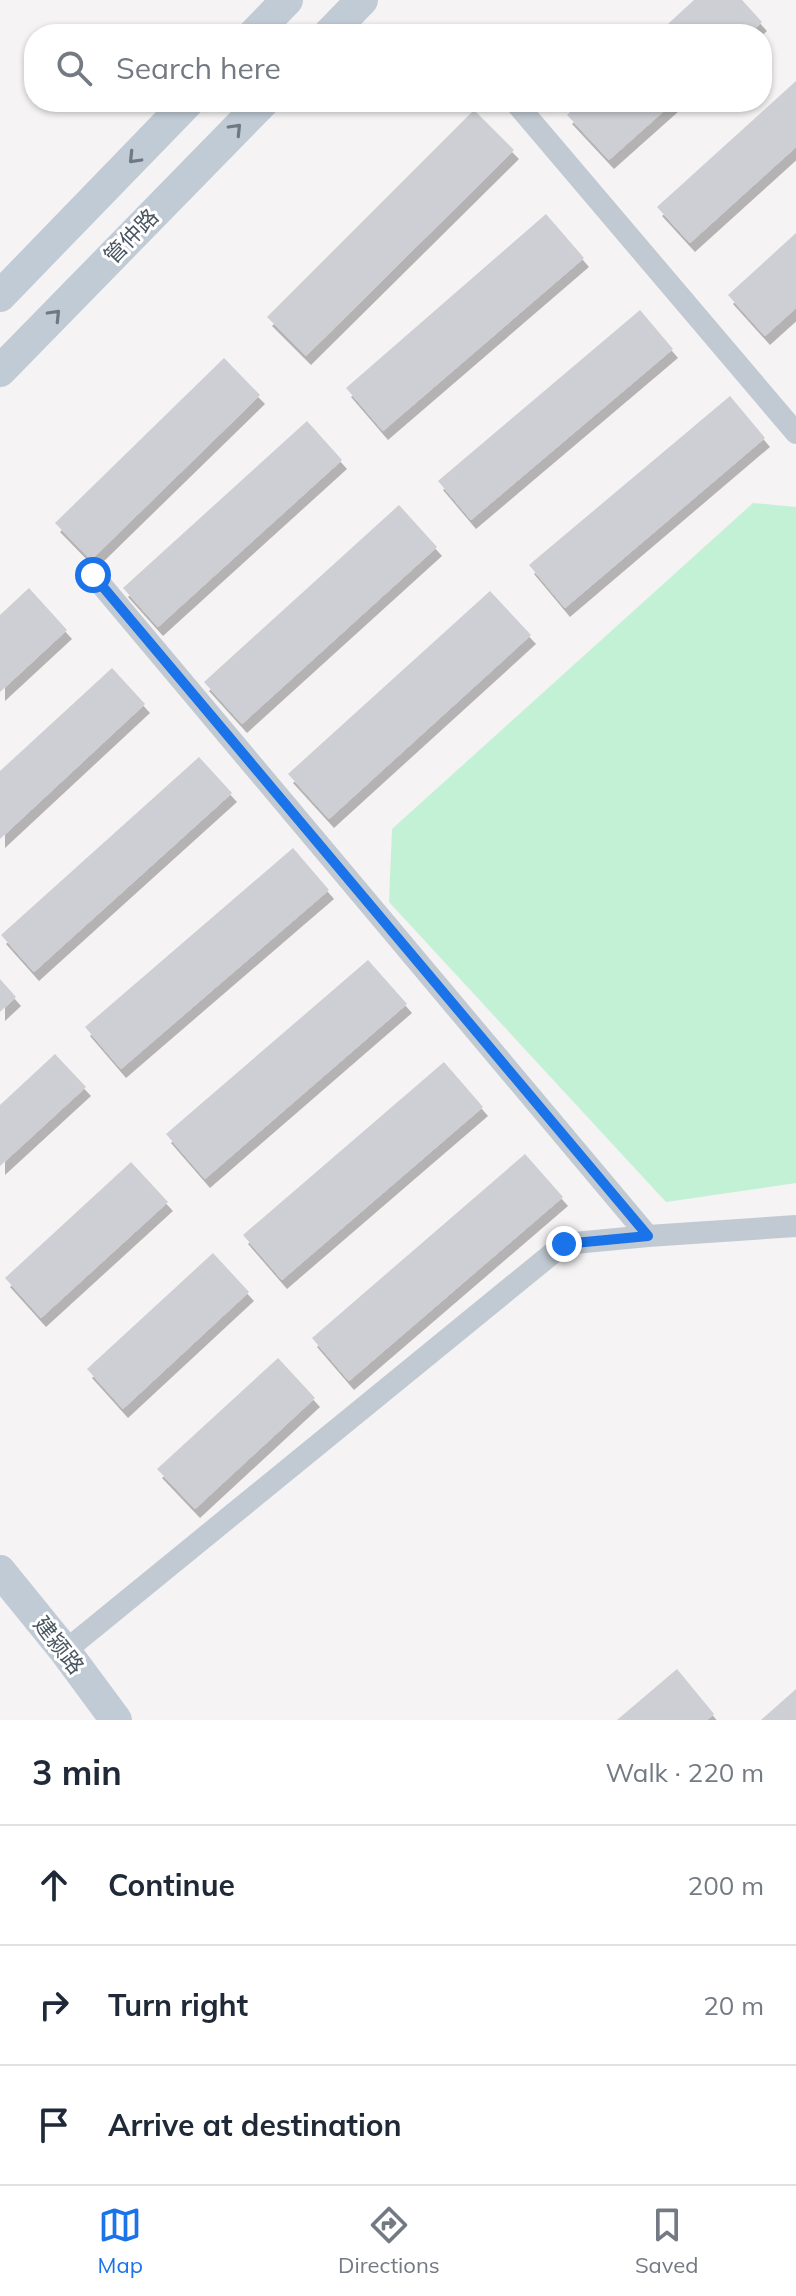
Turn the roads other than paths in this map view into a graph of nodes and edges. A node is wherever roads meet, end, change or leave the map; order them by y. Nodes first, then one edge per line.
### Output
1 (287, 0) edge
2 (362, 0) edge
3 (264, 24) edge
4 (339, 24) edge
5 (178, 112) edge
6 (253, 112) edge
7 (523, 112) edge
8 (0, 296) edge
9 (0, 371) edge
10 (796, 433) edge
11 (93, 575) dead end
12 (796, 1226) edge
13 (648, 1236) junction
14 (0, 1571) edge
15 (65, 1651) junction
16 (116, 1720) edge

1 - 3 street
2 - 4 street
5 -> 8 street
9 -> 6 street, 管仲路
7 - 10 street
11 - 13 street
12 - 13 street
13 - 15 street
14 - 15 street, 建颍路
15 - 16 street, 建颍路

